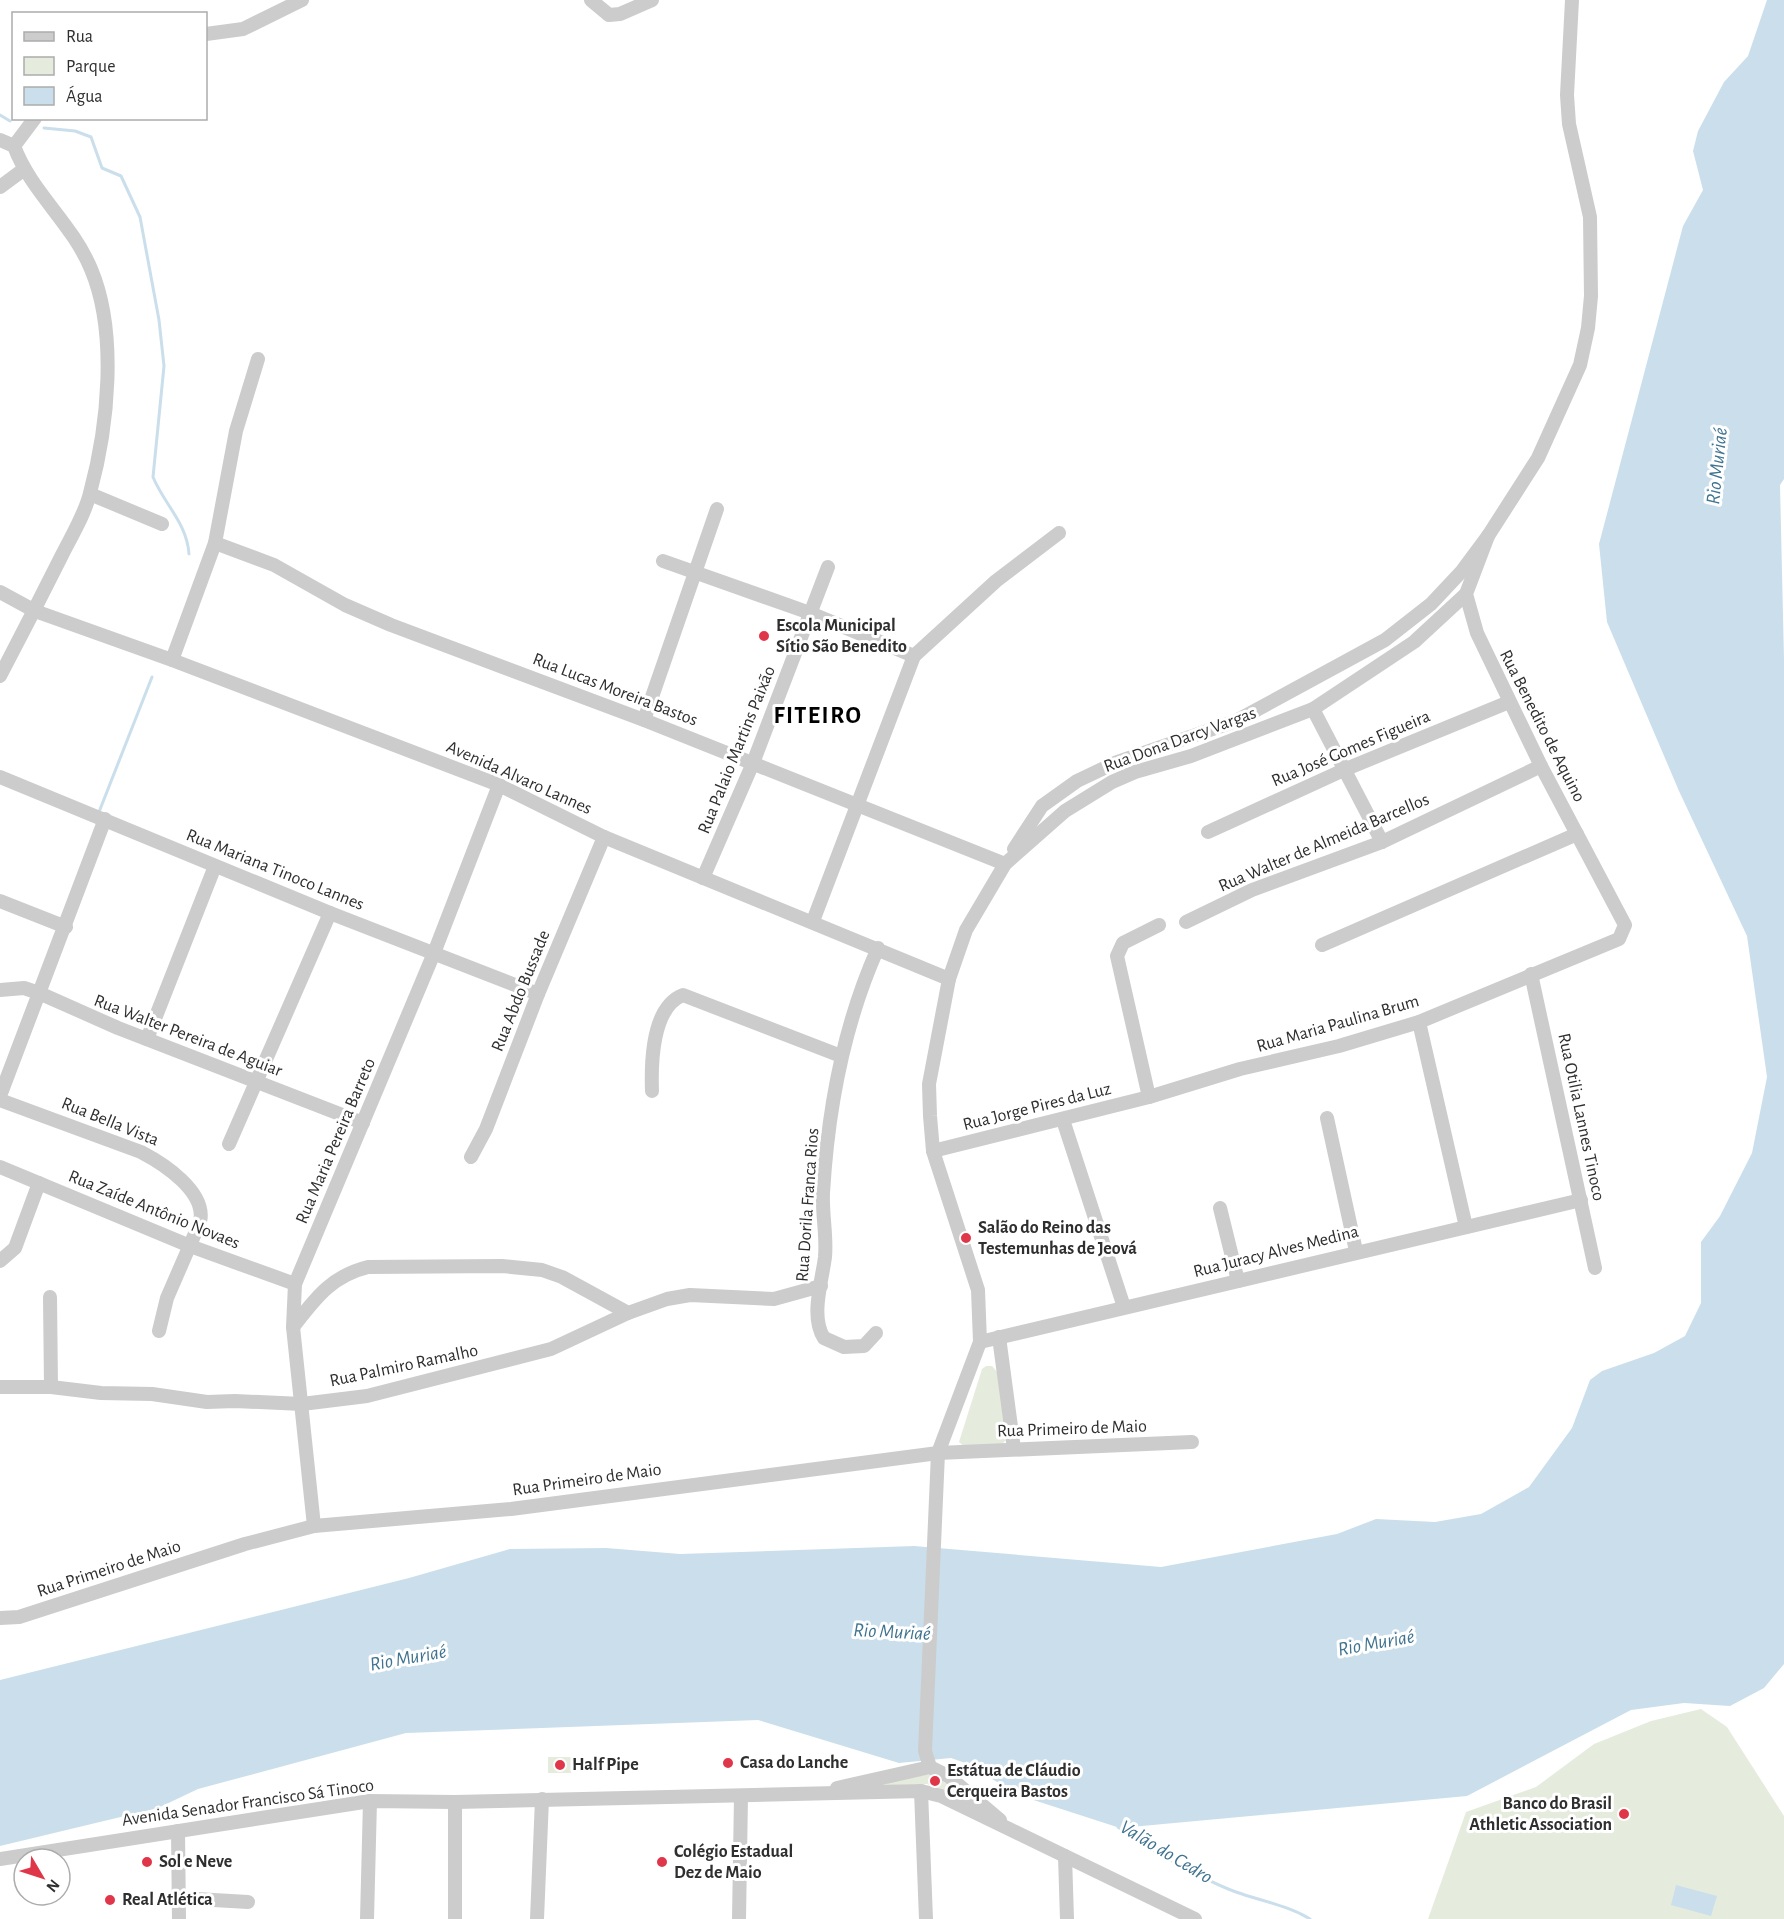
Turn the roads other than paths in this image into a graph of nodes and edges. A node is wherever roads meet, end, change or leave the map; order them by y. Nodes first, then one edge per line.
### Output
1 (302, 0) edge
2 (591, 0) edge
3 (652, 0) edge
4 (1572, 0) edge
5 (207, 34) edge
6 (34, 120) edge
7 (0, 140) edge
8 (14, 146) junction
9 (23, 170) junction
10 (0, 188) edge
11 (258, 359) dead end
12 (90, 494) junction
13 (717, 509) dead end
14 (162, 525) dead end
15 (1059, 533) dead end
16 (1488, 536) junction
17 (215, 543) junction
18 (663, 561) dead end
19 (828, 567) dead end
20 (696, 573) junction
21 (0, 592) edge
22 (1466, 594) junction
23 (34, 611) junction
24 (810, 613) junction
25 (914, 656) junction
26 (172, 660) junction
27 (0, 676) edge
28 (1509, 702) junction
29 (1313, 709) junction
30 (644, 720) junction
31 (753, 764) junction
32 (1541, 766) junction
33 (1346, 769) junction
34 (0, 777) edge
35 (499, 785) junction
36 (857, 804) junction
37 (105, 819) junction
38 (1208, 831) dead end
39 (1577, 834) junction
40 (604, 837) junction
41 (1382, 842) junction
42 (1005, 864) junction
43 (215, 866) junction
44 (704, 878) junction
45 (0, 902) edge
46 (330, 913) junction
47 (813, 921) junction
48 (1186, 921) dead end
49 (1159, 925) dead end
50 (1625, 925) joint
51 (66, 927) junction
52 (1322, 945) dead end
53 (878, 948) junction
54 (434, 953) junction
55 (1531, 974) junction
56 (950, 979) junction
57 (0, 990) edge
58 (39, 993) junction
59 (538, 994) junction
60 (1419, 1022) junction
61 (147, 1039) junction
62 (841, 1056) junction
63 (257, 1082) junction
64 (652, 1091) dead end
65 (1149, 1097) junction
66 (0, 1098) edge
67 (1327, 1118) dead end
68 (1064, 1120) junction
69 (363, 1124) junction
70 (229, 1144) dead end
71 (933, 1151) junction
72 (471, 1157) dead end
73 (0, 1167) edge
74 (39, 1183) junction
75 (1581, 1200) junction
76 (1221, 1208) dead end
77 (1466, 1227) junction
78 (190, 1246) junction
79 (1356, 1251) junction
80 (0, 1261) edge
81 (1595, 1268) dead end
82 (1238, 1281) junction
83 (295, 1284) junction
84 (821, 1286) junction
85 (50, 1297) dead end
86 (1124, 1307) junction
87 (628, 1313) junction
88 (293, 1327) junction
89 (159, 1330) dead end
90 (876, 1333) dead end
91 (999, 1337) junction
92 (980, 1342) junction
93 (0, 1387) edge
94 (51, 1387) junction
95 (302, 1404) junction
96 (1192, 1442) dead end
97 (1014, 1449) junction
98 (938, 1453) junction
99 (314, 1526) junction
100 (0, 1618) edge
101 (930, 1767) junction
102 (921, 1791) junction
103 (823, 1792) junction
104 (741, 1796) junction
105 (542, 1799) junction
106 (370, 1801) junction
107 (455, 1802) junction
108 (178, 1831) junction
109 (1013, 1831) junction
110 (1065, 1856) junction
111 (0, 1859) edge
112 (179, 1898) junction
113 (248, 1902) dead end
114 (179, 1919) edge
115 (367, 1919) edge
116 (455, 1919) edge
117 (537, 1919) edge
118 (739, 1919) edge
119 (926, 1919) edge
120 (1067, 1919) edge
121 (1194, 1919) edge

1 - 5 street
2 - 3 street
4 - 16 street
6 - 8 street
7 - 8 street
8 - 9 street
9 - 10 street
9 - 12 street
11 - 17 street
12 - 14 street
12 - 23 street
13 - 20 street
15 - 25 street
16 - 22 street
16 - 42 street
17 - 26 street
17 - 30 street, Rua Lucas Moreira Bastos
18 - 20 street
19 - 24 street, Rua Palaio Martins Paixão
20 - 24 street
20 - 30 street
21 - 23 street, Avenida Alvaro Lannes
22 - 28 street, Rua Benedito de Aquino
22 - 29 street, Rua Dona Darcy Vargas
23 - 26 street, Avenida Alvaro Lannes
23 - 27 street
24 - 25 street
24 - 31 street, Rua Palaio Martins Paixão
25 - 36 street
26 - 35 street, Avenida Alvaro Lannes
28 - 32 street, Rua Benedito de Aquino
28 - 33 street, Rua José Gomes Figueira
29 - 33 street
29 - 42 street, Rua Dona Darcy Vargas
30 - 31 street, Rua Lucas Moreira Bastos
31 - 36 street, Rua Lucas Moreira Bastos
31 - 44 street, Rua Palaio Martins Paixão
32 - 39 street, Rua Benedito de Aquino
32 - 41 street, Rua Walter de Almeida Barcellos
33 - 38 street, Rua José Gomes Figueira
33 - 41 street
34 - 37 street, Rua Mariana Tinoco Lannes
35 - 40 street, Avenida Alvaro Lannes
35 - 54 street, Rua Maria Pereira Barreto
36 - 42 street, Rua Lucas Moreira Bastos
36 - 47 street
37 - 43 street, Rua Mariana Tinoco Lannes
37 - 51 street
39 - 50 street, Rua Benedito de Aquino
39 - 52 street
40 - 44 street, Avenida Alvaro Lannes
40 - 59 street, Rua Abdo Bussade
41 - 48 street, Rua Walter de Almeida Barcellos
42 - 56 street, Rua Dona Darcy Vargas
43 - 46 street, Rua Mariana Tinoco Lannes
43 - 61 street
44 - 47 street, Avenida Alvaro Lannes
45 - 51 street
46 - 54 street, Rua Mariana Tinoco Lannes
46 - 63 street
47 - 53 street, Avenida Alvaro Lannes
49 - 65 street
50 - 55 street, Rua Maria Paulina Brum
51 - 58 street
53 - 56 street, Avenida Alvaro Lannes
53 - 62 street, Rua Dorila Franca Rios
54 - 59 street, Rua Mariana Tinoco Lannes
54 - 69 street, Rua Maria Pereira Barreto
55 - 60 street, Rua Maria Paulina Brum
55 - 75 street, Rua Otilia Lannes Tinoco
56 - 71 street, Rua Dona Darcy Vargas
57 - 58 street, Rua Walter Pereira de Aguiar
58 - 61 street, Rua Walter Pereira de Aguiar
58 - 66 street
59 - 72 street, Rua Abdo Bussade
60 - 65 street, Rua Maria Paulina Brum
60 - 77 street
61 - 63 street, Rua Walter Pereira de Aguiar
62 - 64 street
62 - 84 street, Rua Dorila Franca Rios
63 - 69 street, Rua Walter Pereira de Aguiar
63 - 70 street
65 - 68 street, Rua Jorge Pires da Luz
66 - 78 street, Rua Bella Vista
67 - 79 street
68 - 71 street, Rua Jorge Pires da Luz
68 - 86 street
69 - 83 street, Rua Maria Pereira Barreto
71 - 92 street, Rua Dona Darcy Vargas
73 - 74 street, Rua Zaíde Antônio Novaes
74 - 78 street, Rua Zaíde Antônio Novaes
74 - 80 street
75 - 77 street, Rua Juracy Alves Medina
75 - 81 street, Rua Otilia Lannes Tinoco
76 - 82 street
77 - 79 street, Rua Juracy Alves Medina
78 - 83 street, Rua Zaíde Antônio Novaes
78 - 89 street, Rua Bella Vista
79 - 82 street, Rua Juracy Alves Medina
82 - 86 street, Rua Juracy Alves Medina
83 - 88 street, Rua Maria Pereira Barreto
84 - 87 street, Rua Palmiro Ramalho
84 - 90 street, Rua Dorila Franca Rios
85 - 94 street
86 - 91 street, Rua Juracy Alves Medina
87 - 88 street
87 - 95 street, Rua Palmiro Ramalho
88 - 95 street, Rua Maria Pereira Barreto
91 - 92 street, Rua Juracy Alves Medina
91 - 97 street
92 - 98 street, Rua Dona Darcy Vargas
93 - 94 street, Rua Palmiro Ramalho
94 - 95 street, Rua Palmiro Ramalho
95 - 99 street, Rua Maria Pereira Barreto
96 - 97 street, Rua Primeiro de Maio
97 - 98 street, Rua Primeiro de Maio
98 - 99 street, Rua Primeiro de Maio
98 - 101 street, Rua Dona Darcy Vargas
99 - 100 street, Rua Primeiro de Maio
101 - 103 street
101 - 109 street
102 - 103 street, Avenida Senador Francisco Sá Tinoco
102 - 109 street, Avenida Senador Francisco Sá Tinoco
102 - 119 street
103 - 104 street, Avenida Senador Francisco Sá Tinoco
104 - 105 street, Avenida Senador Francisco Sá Tinoco
104 - 118 street
105 - 107 street, Avenida Senador Francisco Sá Tinoco
105 - 117 street
106 - 107 street, Avenida Senador Francisco Sá Tinoco
106 - 108 street, Avenida Senador Francisco Sá Tinoco
106 - 115 street
107 - 116 street
108 - 111 street, Avenida Senador Francisco Sá Tinoco
108 - 112 street
109 - 110 street, Avenida Senador Francisco Sá Tinoco
110 - 120 street
110 - 121 street, Avenida Senador Francisco Sá Tinoco
112 - 113 street
112 - 114 street

